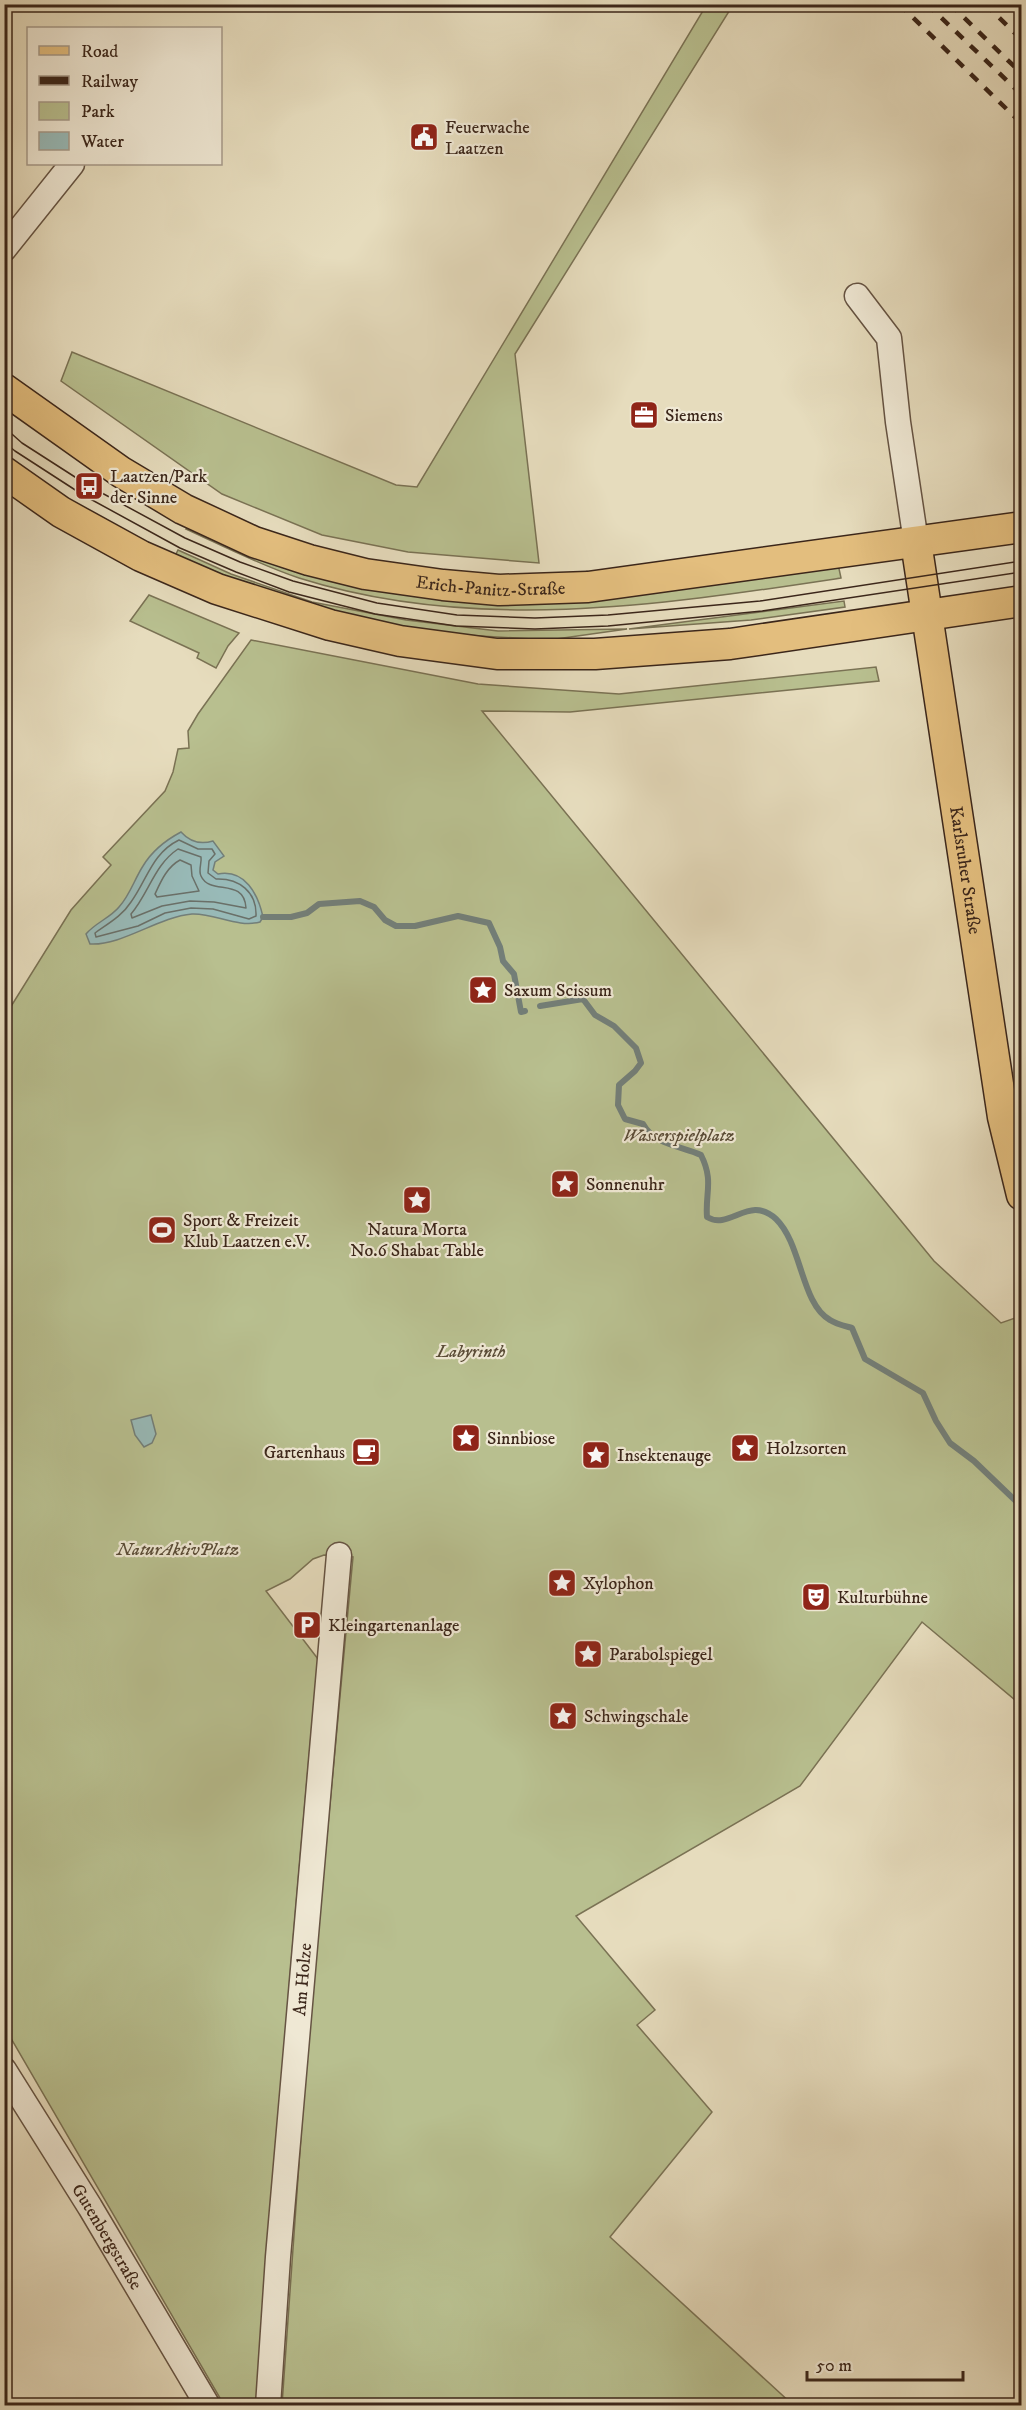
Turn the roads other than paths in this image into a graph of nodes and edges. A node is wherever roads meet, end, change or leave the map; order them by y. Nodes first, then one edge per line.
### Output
1 (71, 165) edge
2 (4, 249) edge
3 (857, 296) dead end
4 (4, 388) edge
5 (4, 472) edge
6 (1022, 527) edge
7 (916, 542) junction
8 (1022, 601) edge
9 (928, 616) junction
10 (1022, 1195) edge
11 (339, 1555) dead end
12 (4, 2070) edge
13 (208, 2406) edge
14 (268, 2406) edge

1 - 2 street
3 - 7 street
4 - 7 main road, Erich-Panitz-Straße
5 - 9 main road
6 - 7 main road, Erich-Panitz-Straße
7 - 9 main road, Karlsruher Straße
8 - 9 main road
9 - 10 main road, Karlsruher Straße
11 - 14 street, Am Holze
12 - 13 street, Gutenbergstraße

